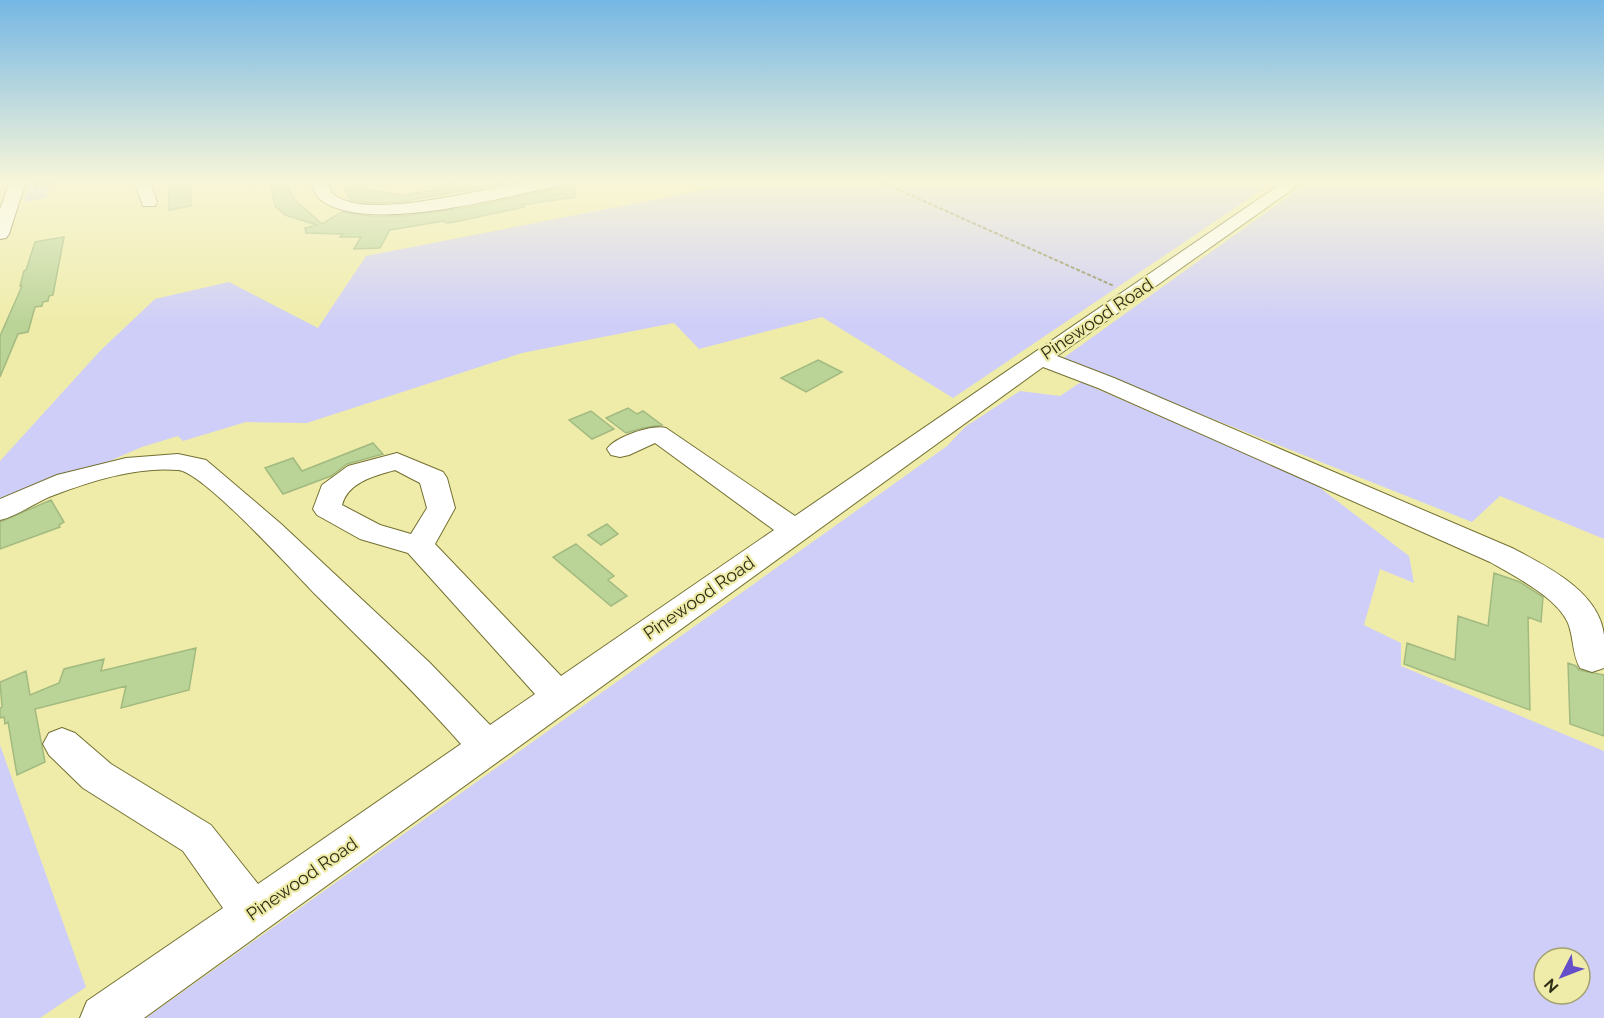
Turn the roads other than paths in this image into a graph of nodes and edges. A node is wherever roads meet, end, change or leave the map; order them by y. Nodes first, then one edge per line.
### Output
1 (1228, 229) edge
2 (1041, 358) junction
3 (620, 449) dead end
4 (0, 511) edge
5 (795, 530) junction
6 (418, 546) dead end
7 (1593, 659) dead end
8 (559, 697) junction
9 (62, 744) dead end
10 (488, 748) junction
11 (254, 913) junction
12 (104, 1018) edge

1 - 2 street, Pinewood Road
2 - 5 street, Pinewood Road
2 - 7 street
3 - 5 street
4 - 10 street
5 - 8 street, Pinewood Road
6 - 8 street
8 - 10 street, Pinewood Road
9 - 11 street
10 - 11 street, Pinewood Road
11 - 12 street, Pinewood Road

